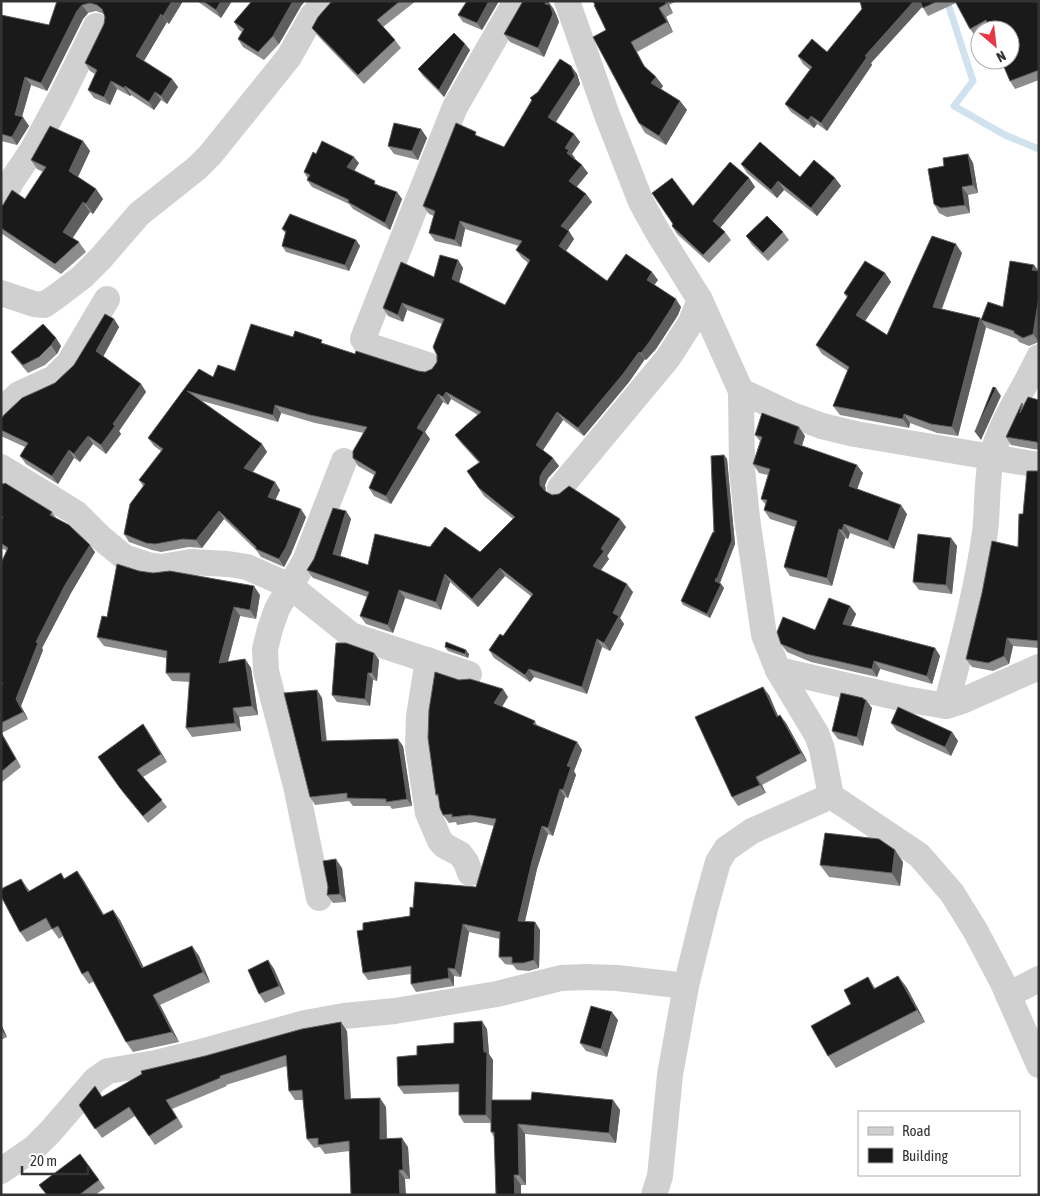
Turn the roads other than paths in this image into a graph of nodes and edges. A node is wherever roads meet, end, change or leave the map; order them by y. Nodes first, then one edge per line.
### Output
1 (326, 1) edge
2 (516, 1) edge
3 (567, 1) edge
4 (96, 26) dead end
5 (1, 203) edge
6 (1, 293) edge
7 (107, 299) dead end
8 (700, 300) junction
9 (1039, 357) edge
10 (428, 364) dead end
11 (741, 391) junction
12 (1, 411) edge
13 (991, 457) junction
14 (344, 461) dead end
15 (1039, 465) edge
16 (1, 467) edge
17 (560, 488) dead end
18 (290, 586) junction
19 (428, 660) junction
20 (1039, 667) edge
21 (778, 670) junction
22 (469, 674) dead end
23 (946, 706) junction
24 (831, 796) junction
25 (470, 873) dead end
26 (319, 898) dead end
27 (1039, 979) edge
28 (686, 986) junction
29 (1008, 994) junction
30 (1039, 1065) edge
31 (1, 1171) edge
32 (654, 1195) edge

1 - 6 street
2 - 10 street
3 - 8 street
4 - 5 street
7 - 12 street
8 - 11 street
8 - 17 street
9 - 13 street
11 - 13 street
11 - 21 street
13 - 15 street
13 - 23 street
14 - 18 street
16 - 18 street
18 - 19 street
18 - 26 street
19 - 22 street
19 - 25 street
20 - 23 street
21 - 23 street
21 - 24 street
24 - 28 street
24 - 29 street
27 - 29 street
28 - 31 street
28 - 32 street
29 - 30 street

